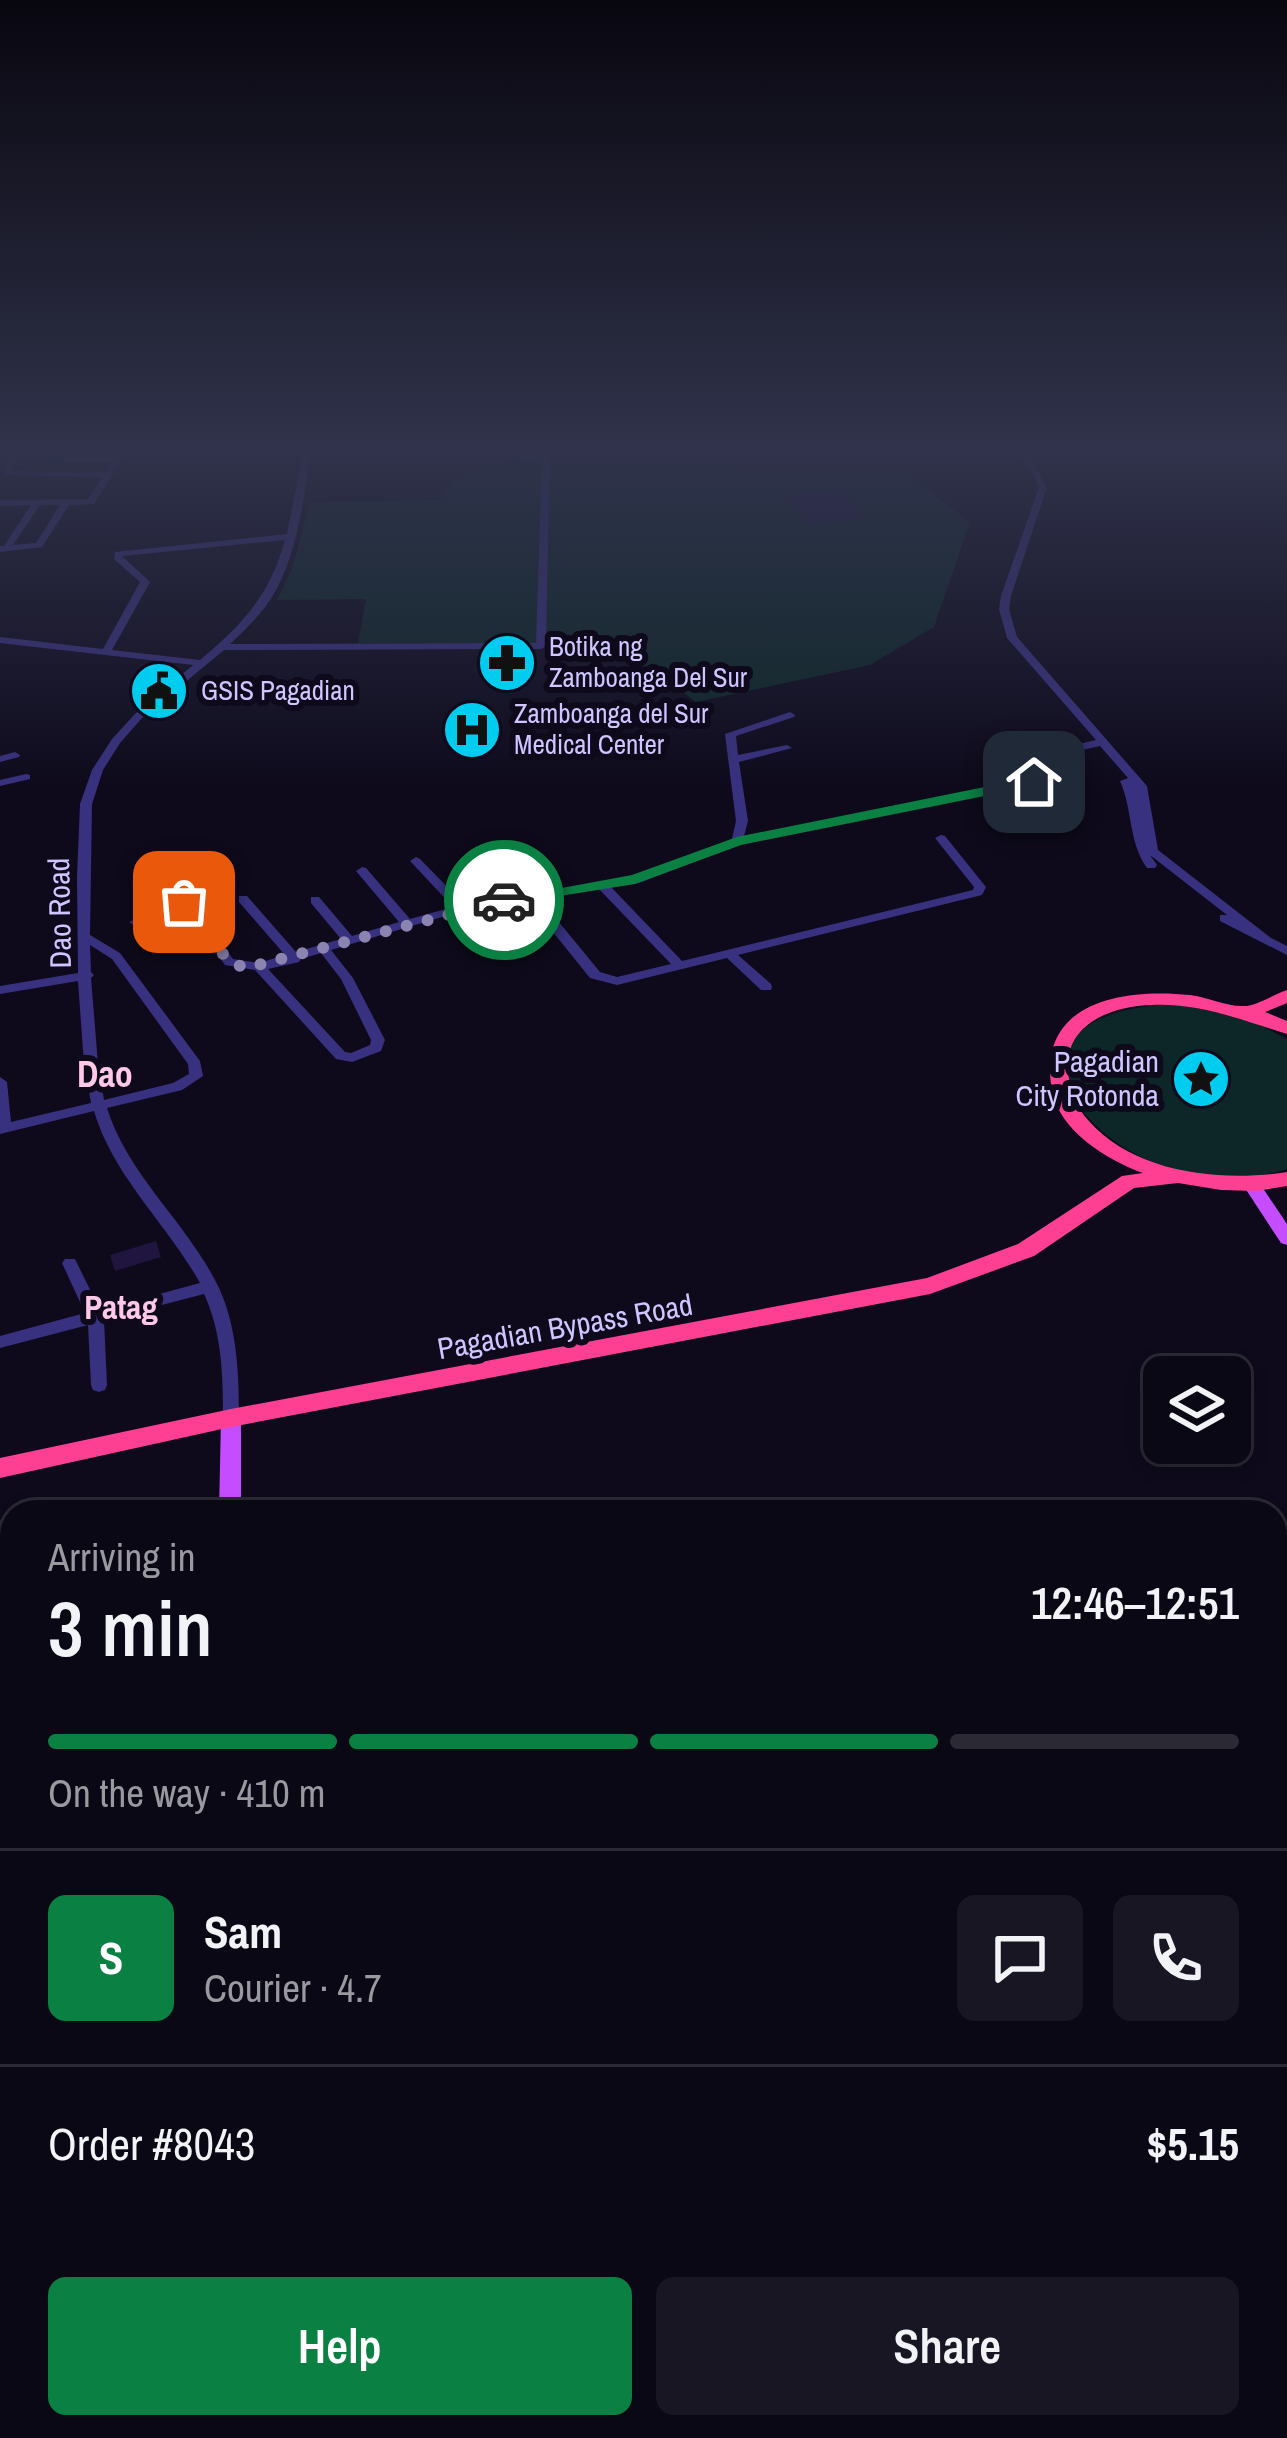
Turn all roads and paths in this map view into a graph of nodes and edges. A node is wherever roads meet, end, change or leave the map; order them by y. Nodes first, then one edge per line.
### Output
1 (124, 563) edge
2 (279, 563) edge
3 (543, 563) edge
4 (1007, 563) edge
5 (0, 640) edge
6 (222, 647) junction
7 (107, 650) junction
8 (202, 663) junction
9 (790, 715) dead end
10 (1098, 742) junction
11 (787, 748) dead end
12 (15, 755) dead end
13 (0, 759) edge
14 (736, 759) junction
15 (26, 777) dead end
16 (0, 783) edge
17 (941, 838) dead end
18 (737, 841) junction
19 (416, 861) dead end
20 (362, 871) dead end
21 (603, 886) junction
22 (531, 896) junction
23 (243, 899) dead end
24 (315, 900) dead end
25 (461, 908) junction
26 (135, 922) dead end
27 (406, 922) junction
28 (87, 938) junction
29 (350, 942) junction
30 (325, 950) junction
31 (1287, 951) edge
32 (730, 954) junction
33 (295, 959) junction
34 (259, 967) junction
35 (681, 967) junction
36 (88, 975) junction
37 (766, 987) dead end
38 (0, 990) edge
39 (1284, 999) edge
40 (1250, 1011) junction
41 (1286, 1028) edge
42 (0, 1082) edge
43 (99, 1107) junction
44 (2, 1128) edge
45 (1118, 1153) junction
46 (1175, 1177) junction
47 (1252, 1185) junction
48 (1284, 1185) edge
49 (1119, 1186) junction
50 (1287, 1238) edge
51 (70, 1263) dead end
52 (211, 1286) junction
53 (96, 1319) junction
54 (0, 1342) edge
55 (99, 1385) dead end
56 (231, 1418) junction
57 (0, 1468) edge
58 (230, 1500) edge

1 - 7 street
2 - 6 street, Dao Road
3 - 6 street
4 - 10 street
5 - 7 street
6 - 8 street, Dao Road
7 - 8 street
8 - 28 street, Dao Road
9 - 14 street
10 - 18 street
10 - 31 street
11 - 14 street
12 - 13 street
14 - 18 street
15 - 16 street
17 - 32 street
18 - 21 street
19 - 25 street
20 - 27 street
21 - 22 street
21 - 35 street
22 - 25 street
22 - 35 street
23 - 33 street
24 - 29 street
25 - 27 street
26 - 34 street
27 - 29 street
28 - 36 street, Dao Road
28 - 43 street
29 - 30 street
30 - 33 street
30 - 34 street
32 - 35 street
32 - 37 street
33 - 34 street
36 - 38 street
36 - 43 street, Dao Road
39 - 40 highway
39 - 41 highway
40 - 41 highway
40 - 45 highway
42 - 44 street
43 - 44 street
43 - 52 street, Dao Road
45 - 46 highway
45 - 49 highway
46 - 47 highway
46 - 49 highway, Pagadian Bypass Road
47 - 48 highway
47 - 50 main road
49 - 56 highway, Pagadian Bypass Road
51 - 53 street
52 - 53 street
52 - 56 street, Dao Road
53 - 54 street
53 - 55 street
56 - 57 highway, Pagadian Bypass Road
56 - 58 main road

